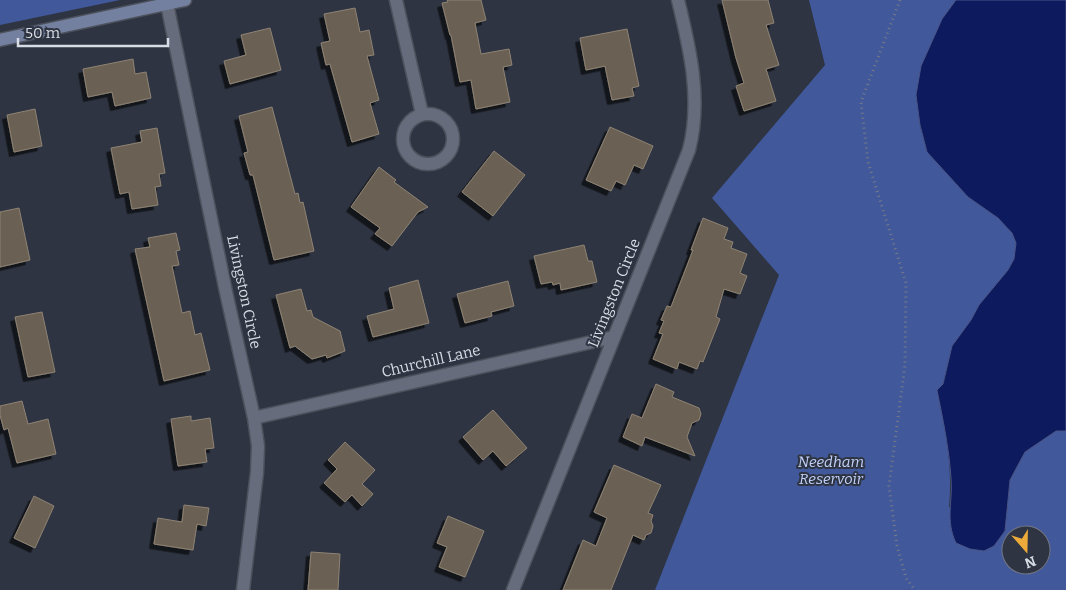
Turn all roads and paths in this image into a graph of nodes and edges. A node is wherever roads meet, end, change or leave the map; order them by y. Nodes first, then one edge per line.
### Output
1 (185, 0) edge
2 (396, 0) edge
3 (678, 0) edge
4 (900, 0) edge
5 (167, 4) junction
6 (0, 40) edge
7 (422, 114) junction
8 (614, 337) junction
9 (254, 418) junction
10 (243, 590) edge
11 (513, 590) edge
12 (915, 590) edge

1 - 5 street
2 - 7 street
3 - 8 street, Livingston Circle
4 - 12 path
5 - 6 street
5 - 9 street, Livingston Circle
7 - 7 street
8 - 9 street, Churchill Lane
8 - 11 street, Livingston Circle
9 - 10 street, Livingston Circle

